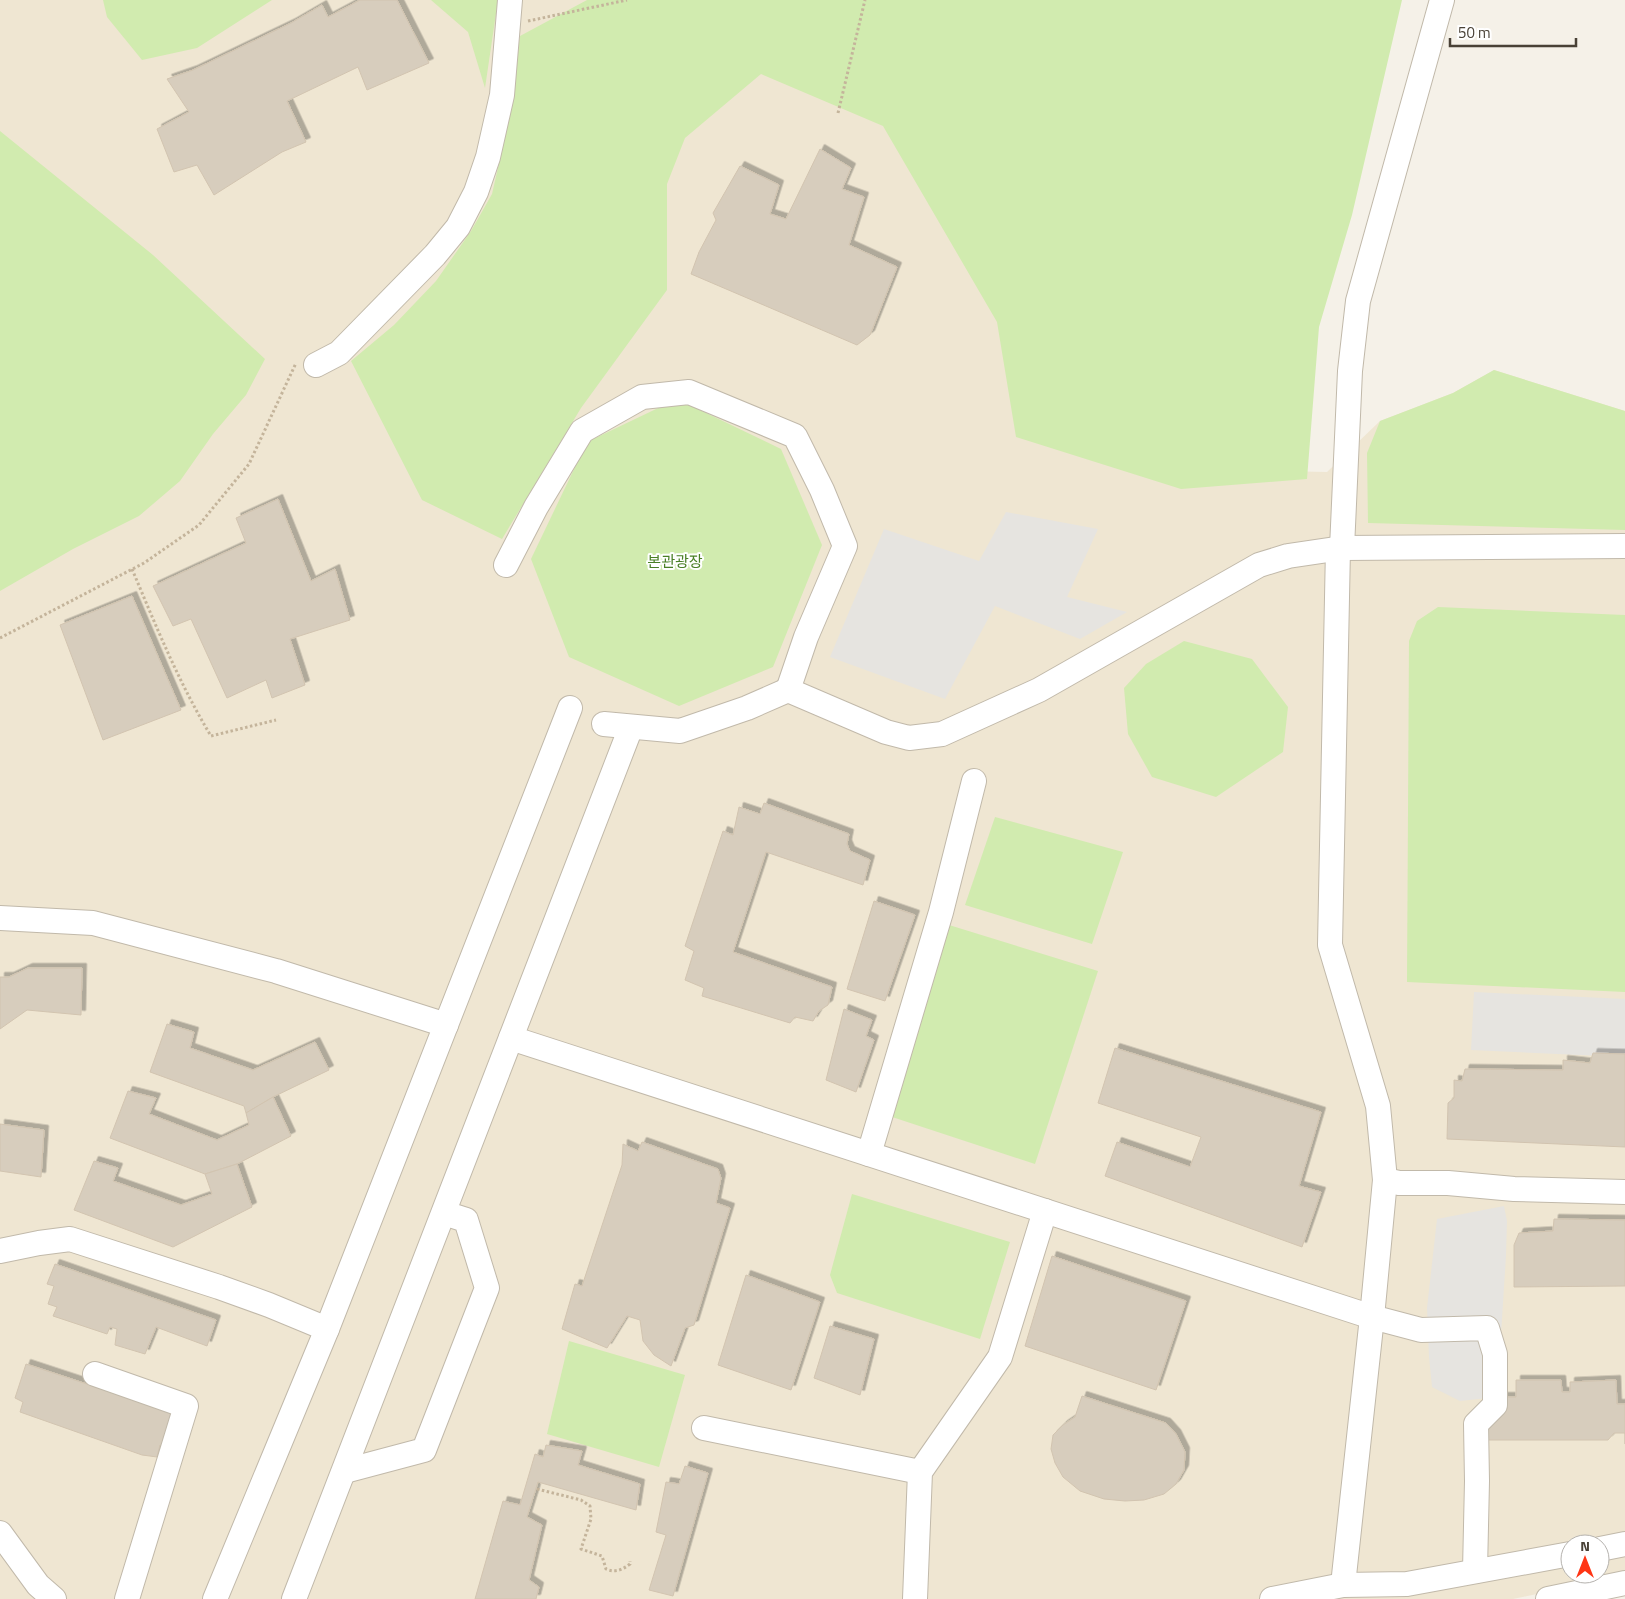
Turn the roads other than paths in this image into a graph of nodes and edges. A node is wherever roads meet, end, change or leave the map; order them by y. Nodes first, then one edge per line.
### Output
1 (510, 0) edge
2 (1442, 0) edge
3 (306, 363) road end
4 (1625, 546) edge
5 (1340, 548) junction
6 (506, 565) dead end
7 (788, 690) junction
8 (570, 708) dead end
9 (604, 724) dead end
10 (631, 727) junction
11 (974, 781) dead end
12 (0, 918) edge
13 (446, 1025) junction
14 (511, 1038) junction
15 (869, 1154) junction
16 (1385, 1180) junction
17 (1625, 1192) edge
18 (1045, 1211) junction
19 (444, 1214) junction
20 (0, 1252) edge
21 (1372, 1317) junction
22 (327, 1329) junction
23 (95, 1374) dead end
24 (704, 1428) dead end
25 (344, 1472) junction
26 (920, 1472) junction
27 (0, 1533) edge
28 (1625, 1544) edge
29 (1610, 1547) edge
30 (1560, 1556) edge
31 (1475, 1571) junction
32 (1625, 1583) edge
33 (1343, 1585) junction
34 (54, 1599) edge
35 (127, 1599) edge
36 (215, 1599) edge
37 (294, 1599) edge
38 (915, 1599) edge
39 (1272, 1599) edge
40 (1548, 1599) edge

1 - 3 street
2 - 5 street
4 - 5 street
5 - 7 street
5 - 16 street
6 - 7 street
7 - 10 street
8 - 13 street
9 - 10 street
10 - 14 street
11 - 15 street
12 - 13 street
13 - 22 street
14 - 15 street
14 - 19 street
15 - 18 street
16 - 17 street
16 - 21 street
18 - 21 street
18 - 26 street
19 - 25 street
19 - 25 street
20 - 22 street
21 - 31 street
21 - 33 street
22 - 36 street
23 - 35 street
24 - 26 street
25 - 37 street
26 - 38 street
27 - 34 street
28 - 29 street
30 - 31 street
31 - 33 street
32 - 40 street
33 - 39 street

